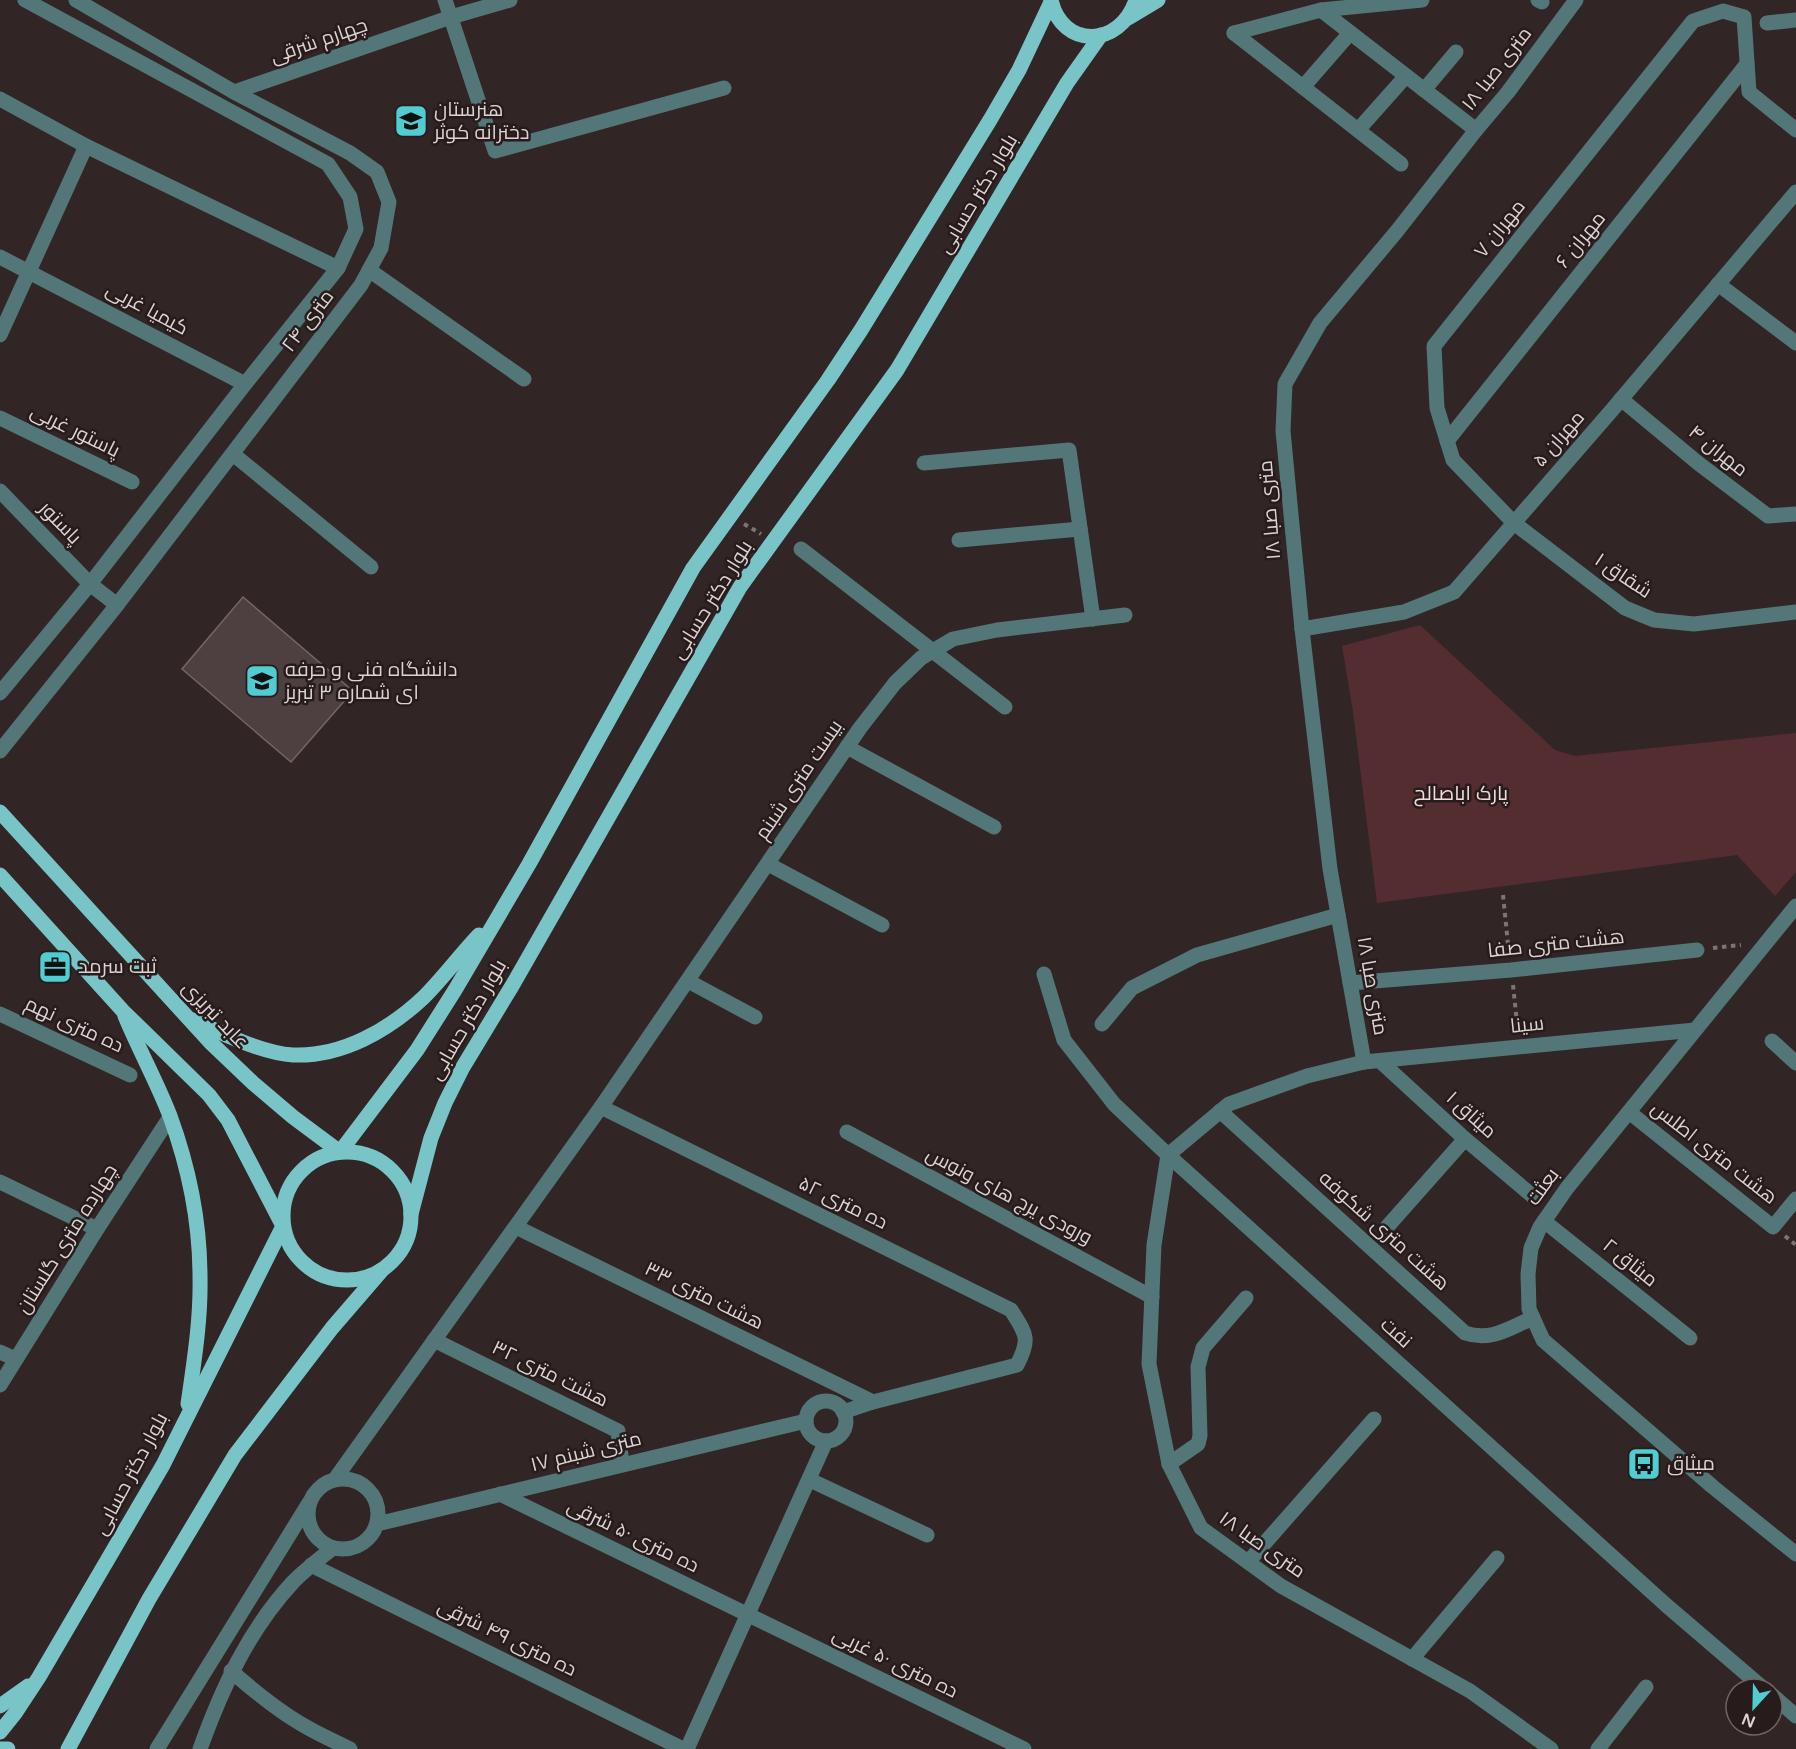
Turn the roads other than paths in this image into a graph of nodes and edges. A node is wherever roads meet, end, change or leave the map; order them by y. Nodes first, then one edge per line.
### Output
1 (26, 0) edge
2 (76, 0) edge
3 (445, 0) edge
4 (510, 0) edge
5 (1136, 0) edge
6 (1158, 0) edge
7 (1422, 0) edge
8 (1576, 0) edge
9 (1051, 1) edge
10 (1321, 10) junction
11 (451, 17) junction
12 (1128, 18) junction
13 (1796, 20) edge
14 (1767, 23) dead end
15 (1350, 33) junction
16 (136, 35) junction
17 (1101, 35) junction
18 (1456, 52) dead end
19 (125, 54) junction
20 (1747, 64) junction
21 (1406, 76) junction
22 (1303, 87) junction
23 (724, 88) dead end
24 (1424, 90) junction
25 (234, 92) junction
26 (0, 99) edge
27 (1358, 130) junction
28 (1476, 130) junction
29 (1796, 130) edge
30 (86, 146) junction
31 (1401, 164) dead end
32 (1796, 192) edge
33 (0, 257) edge
34 (338, 268) junction
35 (369, 270) junction
36 (30, 271) junction
37 (1718, 284) junction
38 (0, 335) edge
39 (1796, 343) edge
40 (524, 379) dead end
41 (245, 384) junction
42 (1621, 399) junction
43 (0, 418) edge
44 (1447, 441) junction
45 (233, 454) junction
46 (924, 463) dead end
47 (132, 482) dead end
48 (0, 491) edge
49 (1796, 514) edge
50 (1514, 523) junction
51 (1080, 530) junction
52 (959, 540) dead end
53 (801, 549) dead end
54 (371, 567) dead end
55 (90, 584) junction
56 (117, 605) junction
57 (1796, 612) edge
58 (1125, 615) dead end
59 (1093, 619) junction
60 (1302, 628) junction
61 (934, 651) junction
62 (0, 693) edge
63 (1005, 707) dead end
64 (847, 747) junction
65 (0, 751) edge
66 (0, 812) edge
67 (994, 827) dead end
68 (768, 864) junction
69 (0, 875) edge
70 (1796, 906) edge
71 (1338, 915) junction
72 (496, 918) junction
73 (882, 926) dead end
74 (1697, 950) road end
75 (1044, 974) dead end
76 (688, 981) junction
77 (1350, 983) junction
78 (123, 1011) junction
79 (0, 1014) edge
80 (187, 1017) junction
81 (754, 1017) dead end
82 (1102, 1024) dead end
83 (1695, 1030) junction
84 (1772, 1041) dead end
85 (1380, 1061) junction
86 (1364, 1062) junction
87 (1796, 1063) edge
88 (130, 1075) dead end
89 (602, 1107) junction
90 (1220, 1112) junction
91 (1629, 1112) junction
92 (170, 1117) junction
93 (847, 1132) dead end
94 (1465, 1139) junction
95 (340, 1152) junction
96 (1168, 1155) junction
97 (0, 1182) edge
98 (1535, 1198) dead end
99 (1796, 1199) edge
100 (411, 1214) junction
101 (1544, 1221) junction
102 (283, 1226) junction
103 (516, 1227) junction
104 (1387, 1227) dead end
105 (97, 1229) junction
106 (382, 1270) junction
107 (1152, 1298) junction
108 (1246, 1298) dead end
109 (1533, 1318) junction
110 (1690, 1338) dead end
111 (434, 1340) junction
112 (0, 1352) edge
113 (16, 1359) junction
114 (0, 1385) edge
115 (873, 1402) junction
116 (843, 1412) junction
117 (187, 1415) junction
118 (1374, 1419) dead end
119 (806, 1421) junction
120 (826, 1441) junction
121 (622, 1464) junction
122 (1169, 1464) junction
123 (335, 1479) junction
124 (810, 1480) junction
125 (500, 1494) junction
126 (309, 1503) junction
127 (377, 1524) junction
128 (927, 1535) dead end
129 (333, 1548) junction
130 (1796, 1554) edge
131 (1497, 1558) dead end
132 (1248, 1562) junction
133 (311, 1565) junction
134 (748, 1615) junction
135 (1412, 1659) junction
136 (231, 1671) junction
137 (39, 1677) junction
138 (1750, 1677) edge
139 (1646, 1687) dead end
140 (0, 1706) edge
141 (1784, 1706) edge
142 (1796, 1716) edge
143 (0, 1732) edge
144 (0, 1749) edge
145 (8, 1749) edge
146 (68, 1749) edge
147 (157, 1749) edge
148 (200, 1749) edge
149 (350, 1749) edge
150 (685, 1749) edge
151 (1024, 1749) edge
152 (1551, 1749) edge
153 (1598, 1749) edge

1 - 19 street, ۲۴ متری
2 - 16 street, ۲۴ متری
3 - 11 street
4 - 11 street, چهارم شرقی
5 - 12 main road
6 - 12 main road
7 - 10 street
8 - 28 street, متری صبا ۱۸
9 - 17 main road
9 - 72 main road, بلوار دکتر حسابی
10 - 15 street
10 - 22 street
11 - 23 street
11 - 25 street, چهارم شرقی
12 - 17 main road
13 - 14 street
15 - 21 street
15 - 22 street
16 - 19 street
16 - 25 street, ۲۴ متری
17 - 100 main road, بلوار دکتر حسابی
18 - 24 street
19 - 34 street, ۲۴ متری
20 - 29 street
20 - 44 street, مهران ۶
20 - 44 street, مهران ۷
21 - 24 street
21 - 27 street
22 - 27 street
24 - 28 street
25 - 35 street, ۲۴ متری
26 - 30 street
27 - 31 street
28 - 60 street, متری صبا ۱۸
30 - 34 street
30 - 36 street
32 - 37 street, مهران ۵
33 - 36 street, کیمیا غربی
34 - 41 street, ۲۴ متری
35 - 40 street
35 - 45 street, ۲۴ متری
36 - 38 street
36 - 41 street, کیمیا غربی
37 - 39 street
37 - 42 street, مهران ۵
41 - 55 street, ۲۴ متری
42 - 49 street, مهران ۴
42 - 50 street, مهران ۵
43 - 47 street, پاستور غربی
44 - 50 street, مهران ۷
45 - 54 street
45 - 56 street, ۲۴ متری
46 - 51 street
48 - 55 street, پاستور
50 - 57 street, شقاق ۱
50 - 60 street, مهران ۵
51 - 52 street
51 - 59 street
53 - 61 street
55 - 56 street, پاستور
55 - 62 street, ۲۴ متری
56 - 65 street, ۲۴ متری
58 - 59 street, بیست متری شبنم
59 - 61 street, بیست متری شبنم
60 - 71 street, متری صبا ۱۸
61 - 63 street
61 - 64 street, بیست متری شبنم
64 - 67 street
64 - 68 street, بیست متری شبنم
66 - 80 main road, عابد تبریزی
68 - 73 street
68 - 76 street, بیست متری شبنم
69 - 78 main road
70 - 83 street, بعثت
71 - 77 street, متری صبا ۱۸
71 - 82 street
72 - 80 main road
72 - 95 main road, بلوار دکتر حسابی
74 - 77 street, هشت متری صفا
75 - 96 street, نفت
76 - 81 street
76 - 89 street, بیست متری شبنم
77 - 86 street, متری صبا ۱۸
78 - 92 main road
78 - 102 main road
79 - 88 street, ده متری نهم
80 - 95 main road, عابد تبریزی
83 - 85 street, سینا
83 - 91 street, بعثت
84 - 87 street
85 - 86 street, سینا
85 - 94 street, میثاق ۱
86 - 90 street, متری صبا ۱۸
89 - 103 street, بیست متری شبنم
89 - 115 street, ده متری ۵۲
90 - 96 street, متری صبا ۱۸
90 - 109 street, هشت متری شکوفه
91 - 99 street, هشت متری اطلس
91 - 101 street, بعثت
92 - 105 street, چهارده متری گلستان
92 - 117 main road
93 - 107 street, ورودی یرج های ونوس
94 - 98 street, میثاق ۱
94 - 104 street
95 - 100 main road
95 - 102 main road
96 - 107 street, متری صبا ۱۸
96 - 138 street, نفت
97 - 105 street
100 - 106 main road
101 - 109 street, بعثت
101 - 110 street, میثاق ۲
102 - 106 main road
102 - 117 main road, بلوار دکتر حسابی
103 - 111 street, بیست متری شبنم
103 - 115 street, هشت متری ۳۳
105 - 113 street, چهارده متری گلستان
106 - 146 main road
107 - 122 street, متری صبا ۱۸
108 - 122 street
109 - 130 street, بعثت
111 - 121 street, هشت متری ۳۲
111 - 123 street, بیست متری شبنم
112 - 113 street
113 - 114 street, چهارده متری گلستان
115 - 116 street
116 - 119 street
116 - 120 street
117 - 137 main road, بلوار دکتر حسابی
118 - 132 street
119 - 120 street
119 - 121 street, ۱۷ متری شبنم
120 - 124 street
121 - 125 street, ۱۷ متری شبنم
122 - 132 street, متری صبا ۱۸
123 - 126 street
123 - 127 street
124 - 128 street
124 - 134 street
125 - 127 street, ۱۷ متری شبنم
125 - 134 street, ده متری ۵۰ شرقی
126 - 129 street
126 - 147 street
127 - 129 street
129 - 133 street
131 - 135 street
132 - 135 street, متری صبا ۱۸
133 - 136 street
133 - 150 street, ده متری ۴۹ شرقی
134 - 150 street
134 - 151 street, ده متری ۵۰ غربی
135 - 152 street, متری صبا ۱۸
136 - 148 street
136 - 149 street
137 - 140 main road
137 - 143 main road, بلوار دکتر حسابی
139 - 153 street
141 - 142 street
144 - 145 main road

